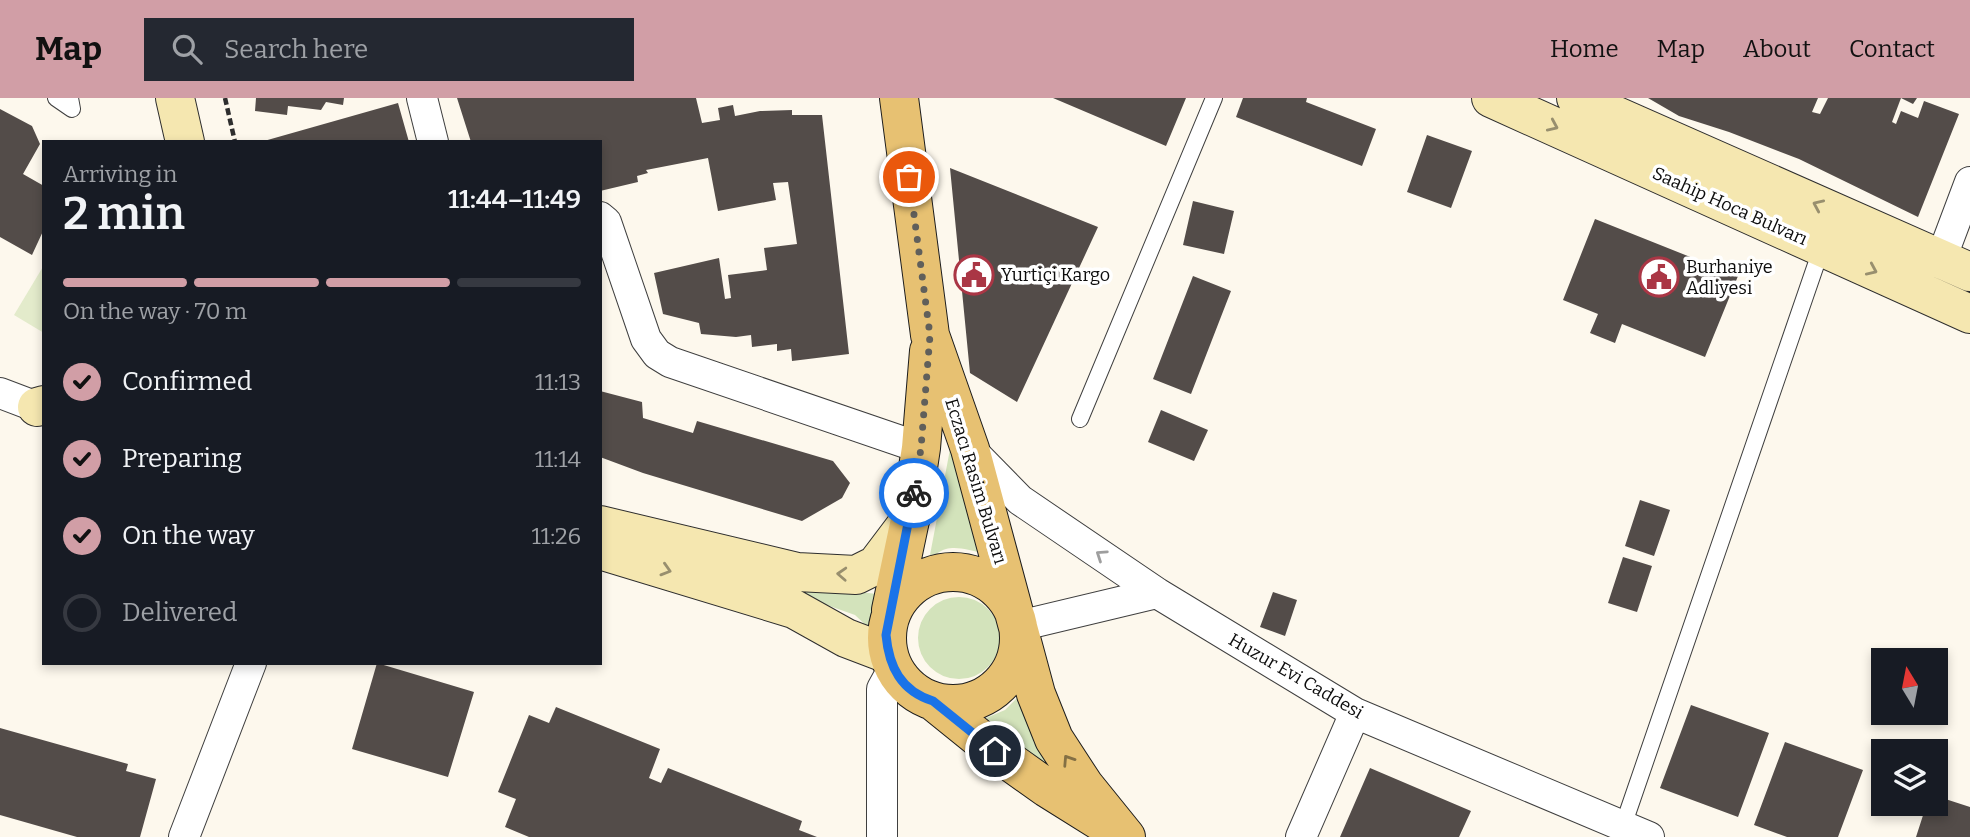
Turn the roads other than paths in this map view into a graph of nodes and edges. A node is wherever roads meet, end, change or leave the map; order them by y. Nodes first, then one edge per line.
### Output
1 (56, 98) edge
2 (70, 98) edge
3 (176, 98) edge
4 (422, 98) edge
5 (899, 98) edge
6 (1214, 98) edge
7 (1491, 98) edge
8 (1576, 98) edge
9 (185, 140) edge
10 (432, 140) edge
11 (1970, 181) edge
12 (602, 219) edge
13 (1822, 247) junction
14 (1955, 266) edge
15 (1970, 314) edge
16 (930, 335) junction
17 (0, 393) edge
18 (41, 407) edge
19 (1080, 419) dead end
20 (921, 448) junction
21 (970, 449) junction
22 (910, 520) junction
23 (602, 525) edge
24 (602, 551) edge
25 (1157, 593) junction
26 (890, 616) junction
27 (1019, 626) junction
28 (891, 662) junction
29 (250, 665) edge
30 (933, 701) junction
31 (1355, 713) junction
32 (1636, 832) edge
33 (1124, 836) edge
34 (184, 837) edge
35 (882, 837) edge
36 (1301, 837) edge

1 - 2 lane
3 - 9 main road
4 - 10 street
5 - 16 main road, Eczacı Rasim Bulvarı
6 - 19 lane
7 -> 13 main road, Saahip Hoca Bulvarı
14 -> 8 main road, Saahip Hoca Bulvarı
11 - 14 street
12 - 20 street
13 -> 15 main road, Saahip Hoca Bulvarı
13 - 32 lane
16 - 20 main road
16 - 21 main road, Eczacı Rasim Bulvarı
17 - 18 street
20 - 22 main road
25 -> 21 street, Huzur Evi Caddesi
21 - 27 main road, Eczacı Rasim Bulvarı
22 -> 23 main road
22 - 26 main road
24 -> 28 main road
25 - 27 street
25 - 31 street, Huzur Evi Caddesi
26 - 27 main road
26 - 28 main road
27 - 30 main road
33 -> 27 main road, Eczacı Rasim Bulvarı
28 - 30 main road
28 - 35 street
29 - 34 street
30 - 33 main road
31 - 32 street, Huzur Evi Caddesi
31 - 36 street

